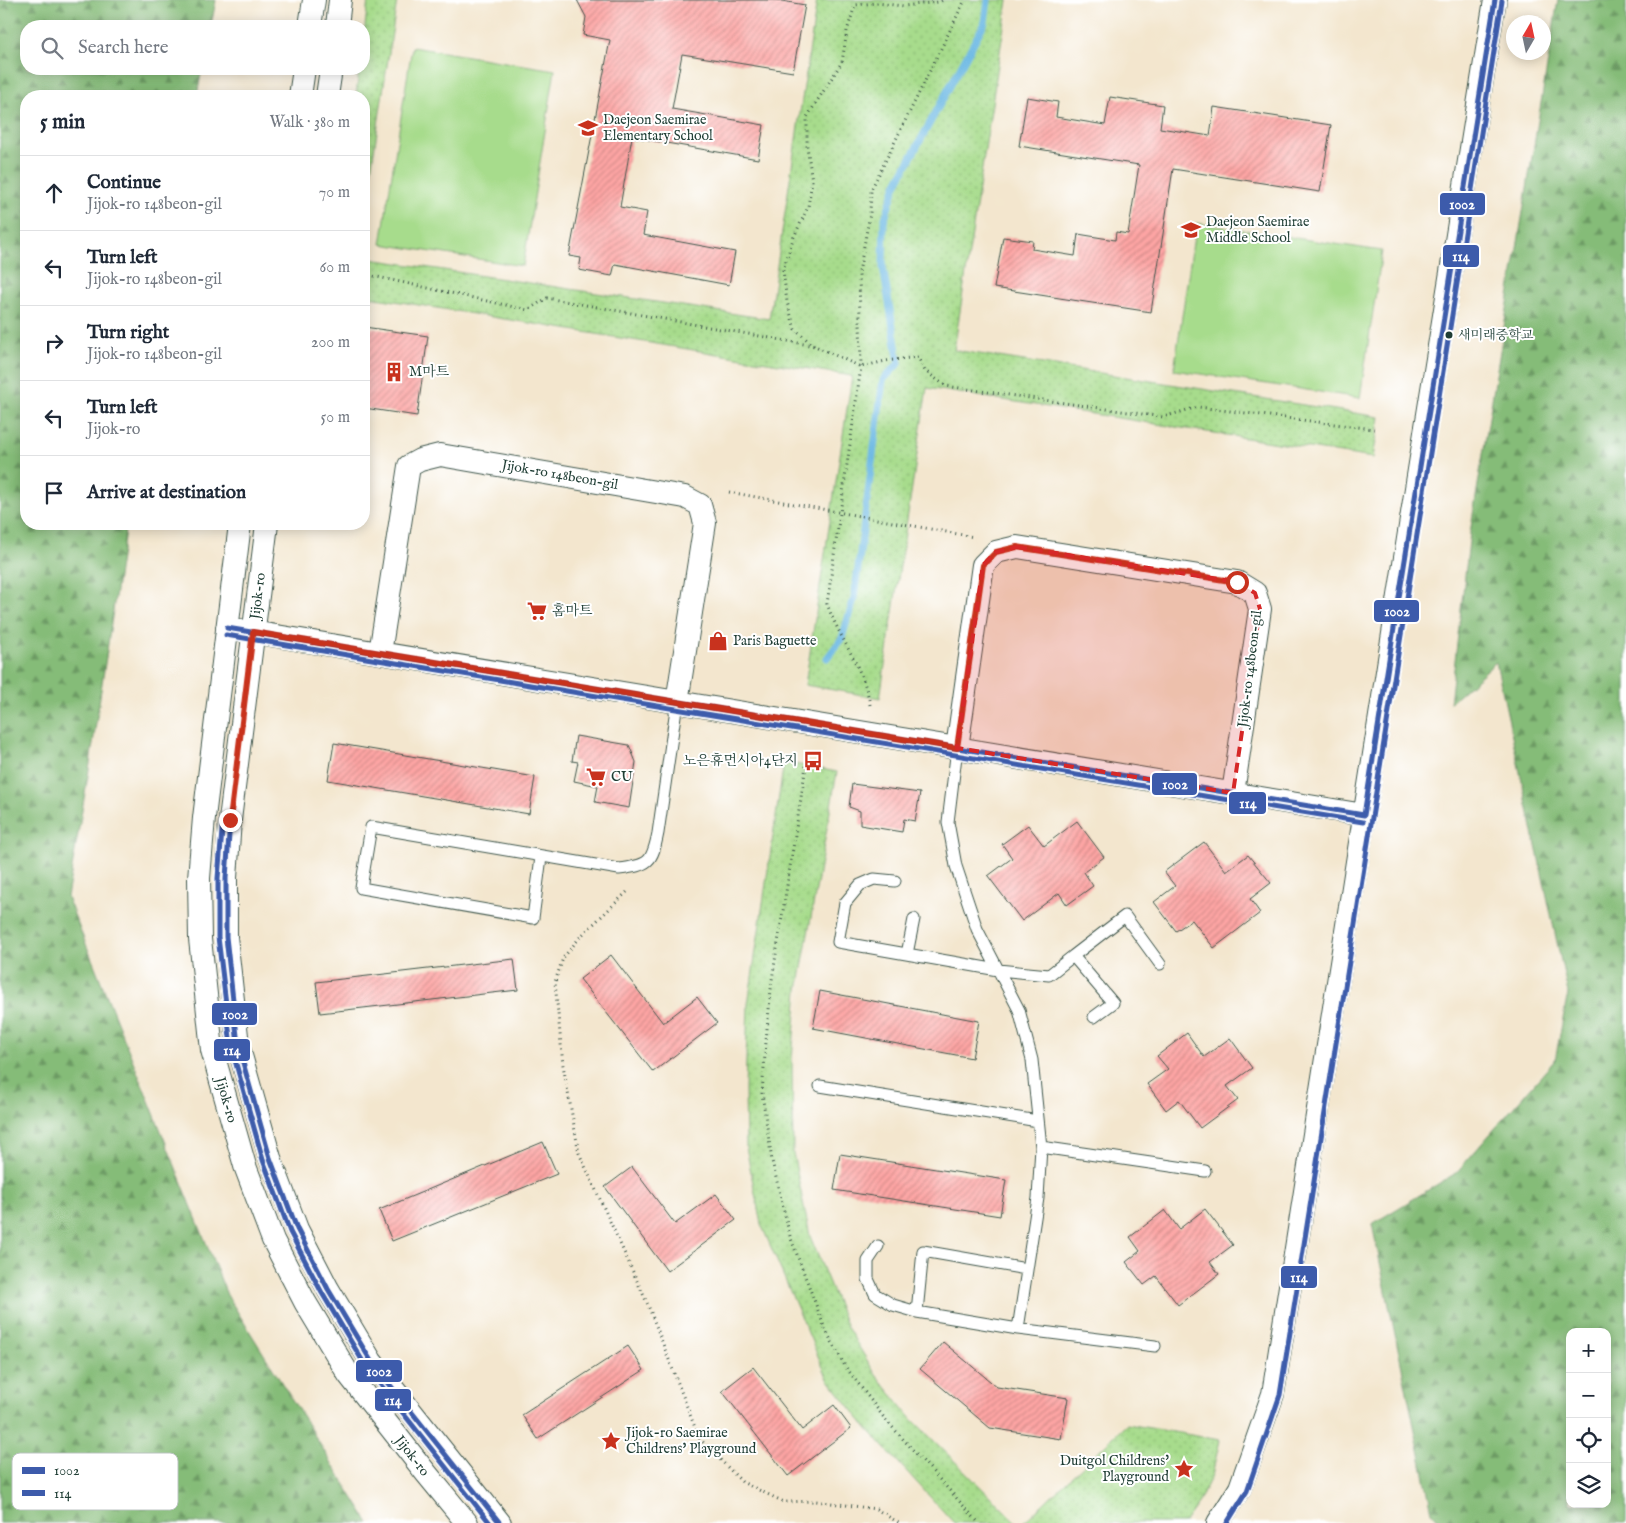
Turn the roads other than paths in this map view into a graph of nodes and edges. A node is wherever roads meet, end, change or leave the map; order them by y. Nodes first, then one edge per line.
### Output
1 (314, 0) edge
2 (340, 0) edge
3 (1495, 0) edge
4 (311, 20) edge
5 (338, 20) edge
6 (303, 75) edge
7 (330, 75) edge
8 (301, 90) edge
9 (328, 90) edge
10 (239, 530) edge
11 (266, 530) edge
12 (227, 628) junction
13 (253, 632) junction
14 (380, 652) junction
15 (677, 702) junction
16 (957, 748) junction
17 (1233, 793) junction
18 (1364, 815) junction
19 (541, 857) junction
20 (895, 881) dead end
21 (914, 919) dead end
22 (907, 954) junction
23 (1072, 956) junction
24 (1160, 964) dead end
25 (998, 970) junction
26 (1094, 1017) dead end
27 (820, 1086) dead end
28 (1038, 1121) junction
29 (1041, 1147) junction
30 (1205, 1171) dead end
31 (878, 1246) dead end
32 (1026, 1269) junction
33 (917, 1312) junction
34 (1018, 1329) junction
35 (1155, 1346) dead end
36 (467, 1523) edge
37 (500, 1523) edge
38 (1218, 1523) edge

1 - 4 street
2 - 5 street
3 - 18 street
6 - 8 street
7 - 9 street
10 - 12 street, Jijok-ro
11 - 13 street, Jijok-ro
12 - 13 street
12 - 36 street, Jijok-ro
13 - 14 street
13 - 37 street, Jijok-ro
14 - 15 street
14 - 15 street, Jijok-ro 148beon-gil
15 - 16 street
15 - 19 lane
16 - 17 street
16 - 17 street, Jijok-ro 148beon-gil
16 - 25 lane
17 - 18 street
18 - 38 street
19 - 19 lane
20 - 22 lane
21 - 22 lane
22 - 25 lane
23 - 24 lane
23 - 25 lane
23 - 26 lane
25 - 28 lane
27 - 28 lane
28 - 29 lane
29 - 30 lane
29 - 32 lane
31 - 33 lane
32 - 33 lane
32 - 34 lane
33 - 34 lane
34 - 35 lane

